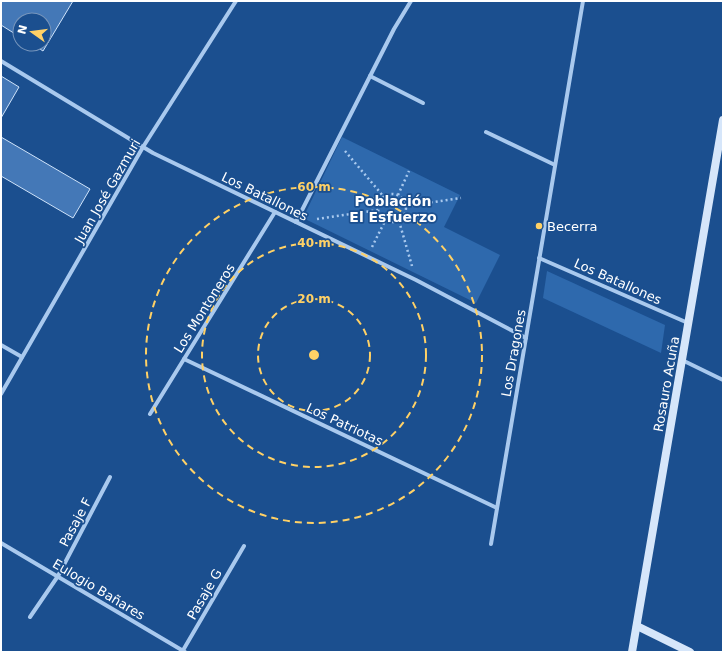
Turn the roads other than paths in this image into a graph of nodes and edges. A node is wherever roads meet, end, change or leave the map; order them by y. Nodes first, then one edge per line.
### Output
1 (236, 1) edge
2 (411, 1) edge
3 (583, 1) edge
4 (1, 60) edge
5 (370, 76) junction
6 (423, 103) dead end
7 (723, 120) edge
8 (486, 132) dead end
9 (143, 147) junction
10 (555, 165) junction
11 (275, 212) junction
12 (296, 222) junction
13 (539, 258) junction
14 (688, 323) junction
15 (526, 338) junction
16 (1, 345) edge
17 (22, 357) junction
18 (184, 359) junction
19 (682, 360) junction
20 (723, 380) edge
21 (1, 394) edge
22 (150, 414) dead end
23 (110, 476) dead end
24 (497, 508) junction
25 (1, 543) edge
26 (491, 544) dead end
27 (244, 546) dead end
28 (58, 576) junction
29 (30, 617) dead end
30 (637, 626) junction
31 (183, 652) edge
32 (632, 652) edge
33 (690, 652) edge

1 - 9 street, Juan José Gazmuri
2 - 5 street
3 - 10 street, Los Dragones
4 - 9 street, Los Batallones
5 - 6 street
5 - 12 street
7 - 14 main road, Rosauro Acuña
8 - 10 street
9 - 11 street, Los Batallones
9 - 17 street, Juan José Gazmuri
10 - 13 street, Los Dragones
11 - 12 street, Los Batallones
11 - 18 street, Los Montoneros
12 - 15 street, Los Batallones
13 - 14 street, Los Batallones
13 - 15 street, Los Dragones
14 - 19 main road, Rosauro Acuña
15 - 24 street, Los Dragones
16 - 17 street
17 - 21 street, Juan José Gazmuri
18 - 22 street, Los Montoneros
18 - 24 street, Los Patriotas
19 - 20 street
19 - 30 main road, Rosauro Acuña
23 - 28 street, Pasaje F
24 - 26 street, Los Dragones
25 - 28 street, Eulogio Bañares
27 - 31 street, Pasaje G
28 - 29 street, Pasaje F
28 - 31 street, Eulogio Bañares
30 - 32 main road, Rosauro Acuña
30 - 33 main road

